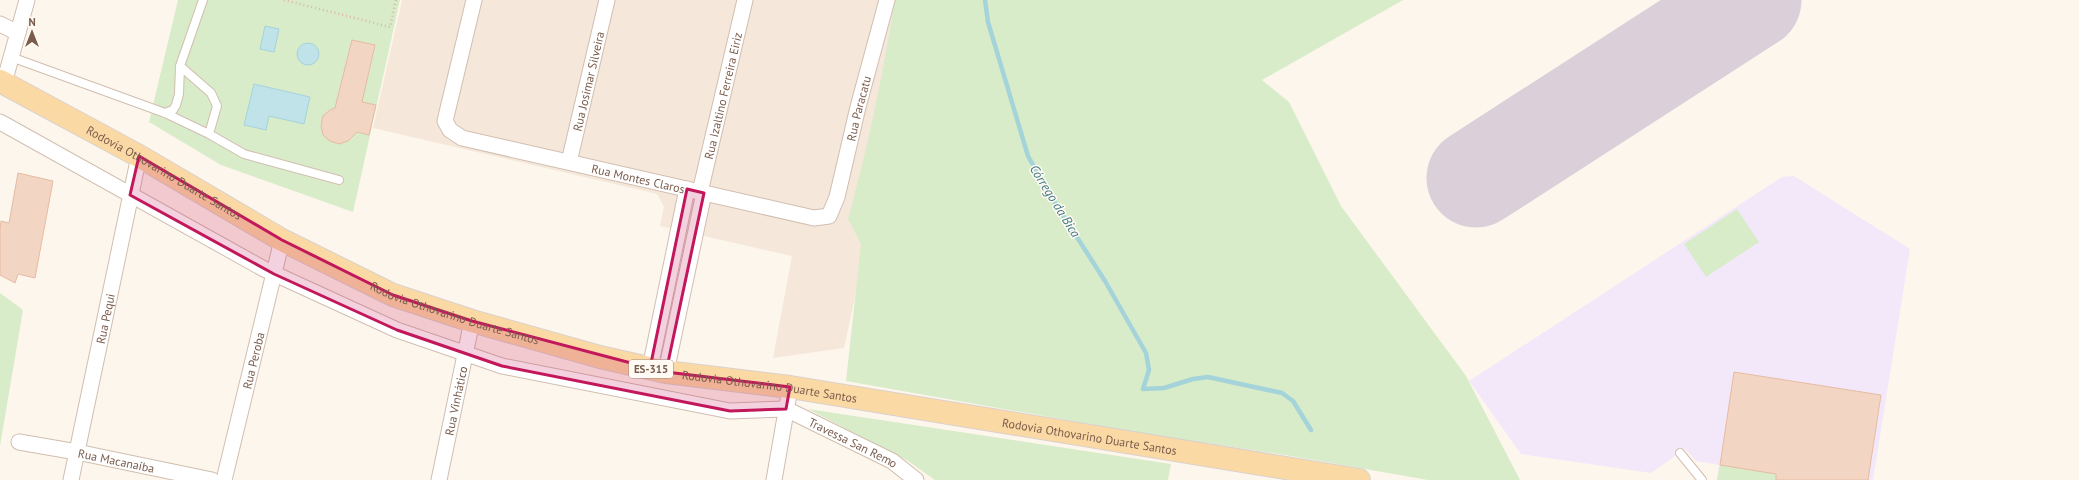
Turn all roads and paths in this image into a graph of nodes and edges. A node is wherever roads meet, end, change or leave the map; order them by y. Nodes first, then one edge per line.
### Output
1 (26, 0) edge
2 (203, 0) edge
3 (284, 0) edge
4 (396, 0) edge
5 (474, 0) edge
6 (607, 0) edge
7 (745, 0) edge
8 (887, 0) edge
9 (0, 24) edge
10 (18, 33) junction
11 (11, 57) junction
12 (180, 66) junction
13 (2, 82) edge
14 (165, 113) junction
15 (0, 122) edge
16 (209, 134) junction
17 (138, 156) junction
18 (569, 162) junction
19 (339, 180) dead end
20 (697, 191) junction
21 (130, 195) junction
22 (829, 216) joint
23 (282, 240) junction
24 (274, 274) junction
25 (472, 321) junction
26 (466, 353) junction
27 (658, 370) junction
28 (790, 387) junction
29 (786, 409) junction
30 (19, 442) dead end
31 (77, 452) junction
32 (1680, 453) dead end
33 (71, 480) edge
34 (212, 480) edge
35 (224, 480) edge
36 (439, 480) edge
37 (774, 480) edge
38 (916, 480) edge
39 (1359, 480) edge
40 (1702, 480) edge

1 - 10 street
2 - 12 lane
3 - 4 path
5 - 18 street, Rua Montes Claros
6 - 18 street, Rua Josimar Silveira
7 - 20 street, Rua Izaltino Ferreira Eiriz
8 - 22 street, Rua Paracatu
9 - 10 street
10 - 11 street
11 - 13 street
11 - 14 lane
12 - 14 lane
12 - 16 lane
13 - 17 main road, Rodovia Othovarino Duarte Santos / ES-315
14 - 16 lane
15 - 21 street, Rodovia Othovarino Duarte Santos
16 - 19 lane
17 - 21 street, Rua Pequi
17 - 23 main road, Rodovia Othovarino Duarte Santos / ES-315
18 - 20 street, Rua Montes Claros
20 - 22 street, Rua Montes Claros
20 - 27 street, Rua Izaltino Ferreira Eiriz
21 - 24 street, Rodovia Othovarino Duarte Santos
21 - 31 street, Rua Pequi
23 - 24 street, Rua Peroba
23 - 25 main road, Rodovia Othovarino Duarte Santos / ES-315
24 - 26 street, Rodovia Othovarino Duarte Santos
24 - 35 street, Rua Peroba
25 - 26 street, Rua Vinhático
25 - 27 main road, Rodovia Othovarino Duarte Santos / ES-315
26 - 29 street, Rodovia Othovarino Duarte Santos
26 - 36 street, Rua Vinhático
27 - 28 main road, Rodovia Othovarino Duarte Santos / ES-315
28 - 29 street
28 - 39 main road, Rodovia Othovarino Duarte Santos / ES-315
29 - 37 street
29 - 38 street, Travessa San Remo
30 - 31 street, Rua Macanaíba
31 - 33 street, Rua Pequi
31 - 34 street, Rua Macanaíba
32 - 40 lane

